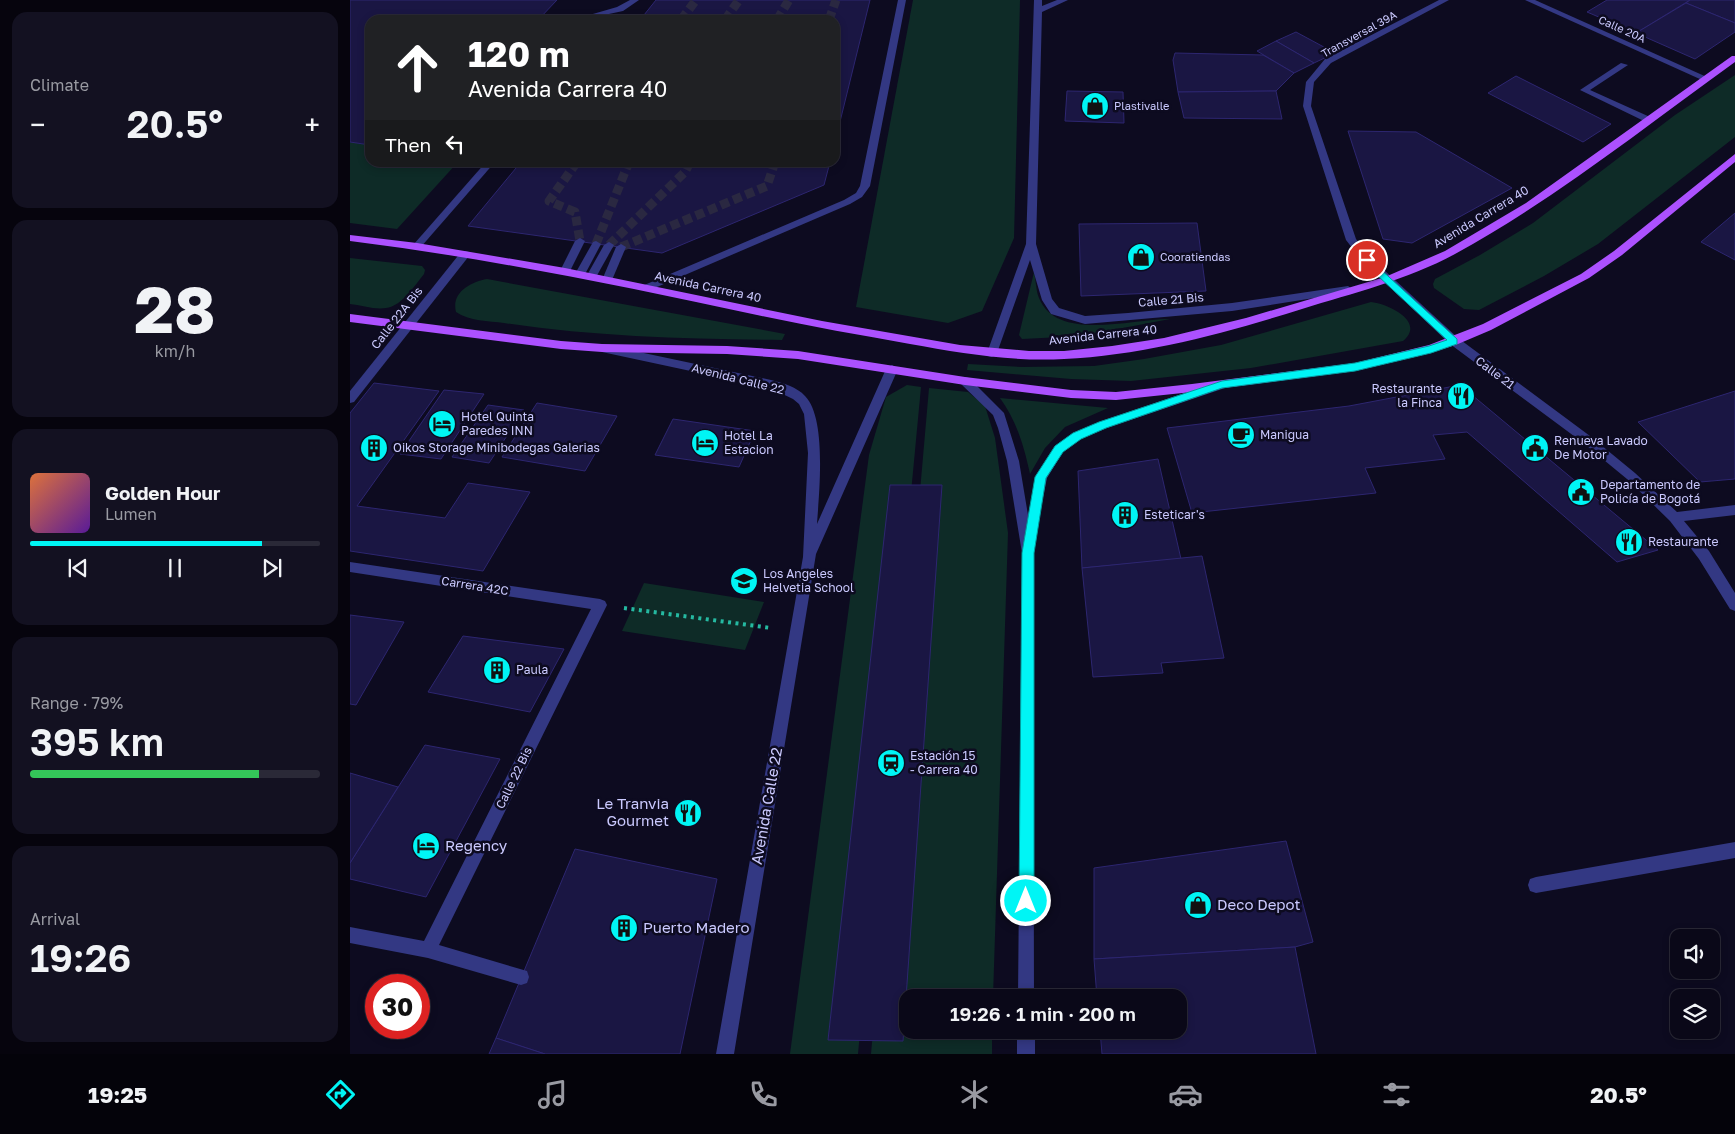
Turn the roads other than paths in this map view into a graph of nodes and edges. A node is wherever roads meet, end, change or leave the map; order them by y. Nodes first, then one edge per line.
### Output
1 (635, 0) edge
2 (902, 0) edge
3 (1038, 0) edge
4 (1064, 0) edge
5 (1445, 0) edge
6 (1530, 0) edge
7 (1037, 11) junction
8 (594, 15) edge
9 (1735, 58) edge
10 (1624, 65) dead end
11 (1705, 78) junction
12 (1307, 106) joint
13 (1648, 119) junction
14 (1735, 157) edge
15 (487, 167) edge
16 (350, 238) edge
17 (580, 241) tunnel mouth
18 (596, 244) tunnel mouth
19 (1031, 244) junction
20 (609, 245) tunnel mouth
21 (417, 246) junction
22 (621, 247) tunnel mouth
23 (465, 254) junction
24 (565, 271) junction
25 (585, 275) junction
26 (607, 280) junction
27 (1389, 280) junction
28 (646, 288) junction
29 (1361, 288) junction
30 (350, 318) edge
31 (408, 326) junction
32 (1454, 341) junction
33 (602, 348) junction
34 (992, 353) junction
35 (892, 369) junction
36 (965, 381) junction
37 (1222, 384) junction
38 (350, 399) edge
39 (1735, 510) edge
40 (1674, 517) junction
41 (1028, 553) junction
42 (809, 557) junction
43 (350, 567) edge
44 (600, 605) joint
45 (1735, 605) edge
46 (1735, 850) edge
47 (1536, 885) dead end
48 (350, 935) edge
49 (428, 950) junction
50 (522, 977) dead end
51 (1026, 989) edge
52 (1026, 1039) edge
53 (725, 1054) edge
54 (1026, 1054) edge

1 - 8 street
2 - 28 street
3 - 7 street, Calle 21 Bis
4 - 7 street
5 - 12 street, Transversal 39A
6 - 11 street, Calle 20A
7 - 19 street, Calle 21 Bis
9 - 11 main road, Avenida Carrera 40
10 - 13 street
11 - 13 main road, Avenida Carrera 40
12 - 27 street, Calle 21
13 - 27 main road, Avenida Carrera 40
14 - 32 main road
15 - 21 street
16 - 21 main road, Avenida Carrera 40
17 - 24 street
18 - 25 street
19 - 29 street, Calle 21 Bis
19 - 34 street, Calle 21 Bis
20 - 25 street
21 - 23 main road, Avenida Carrera 40
22 - 26 street
23 - 24 main road, Avenida Carrera 40
23 - 31 street, Calle 22A Bis
24 - 25 main road, Avenida Carrera 40
25 - 26 main road, Avenida Carrera 40
26 - 28 main road, Avenida Carrera 40
27 - 29 main road, Avenida Carrera 40
27 - 32 street, Calle 21
28 - 34 main road, Avenida Carrera 40
29 - 34 main road, Avenida Carrera 40
30 - 31 main road
31 - 33 main road
31 - 38 street, Calle 22A Bis
32 - 37 main road
32 - 40 street, Calle 21
33 - 35 main road
33 - 42 street, Avenida Calle 22
35 - 36 main road
35 - 42 street, Avenida Calle 22
36 - 37 main road
36 - 41 street
37 - 41 street
39 - 40 street
40 - 45 street, Calle 21
41 - 51 street
42 - 53 street, Avenida Calle 22
43 - 44 street, Carrera 42C
44 - 49 street, Calle 22 Bis
46 - 47 street
48 - 49 street
49 - 50 street
52 - 54 street

